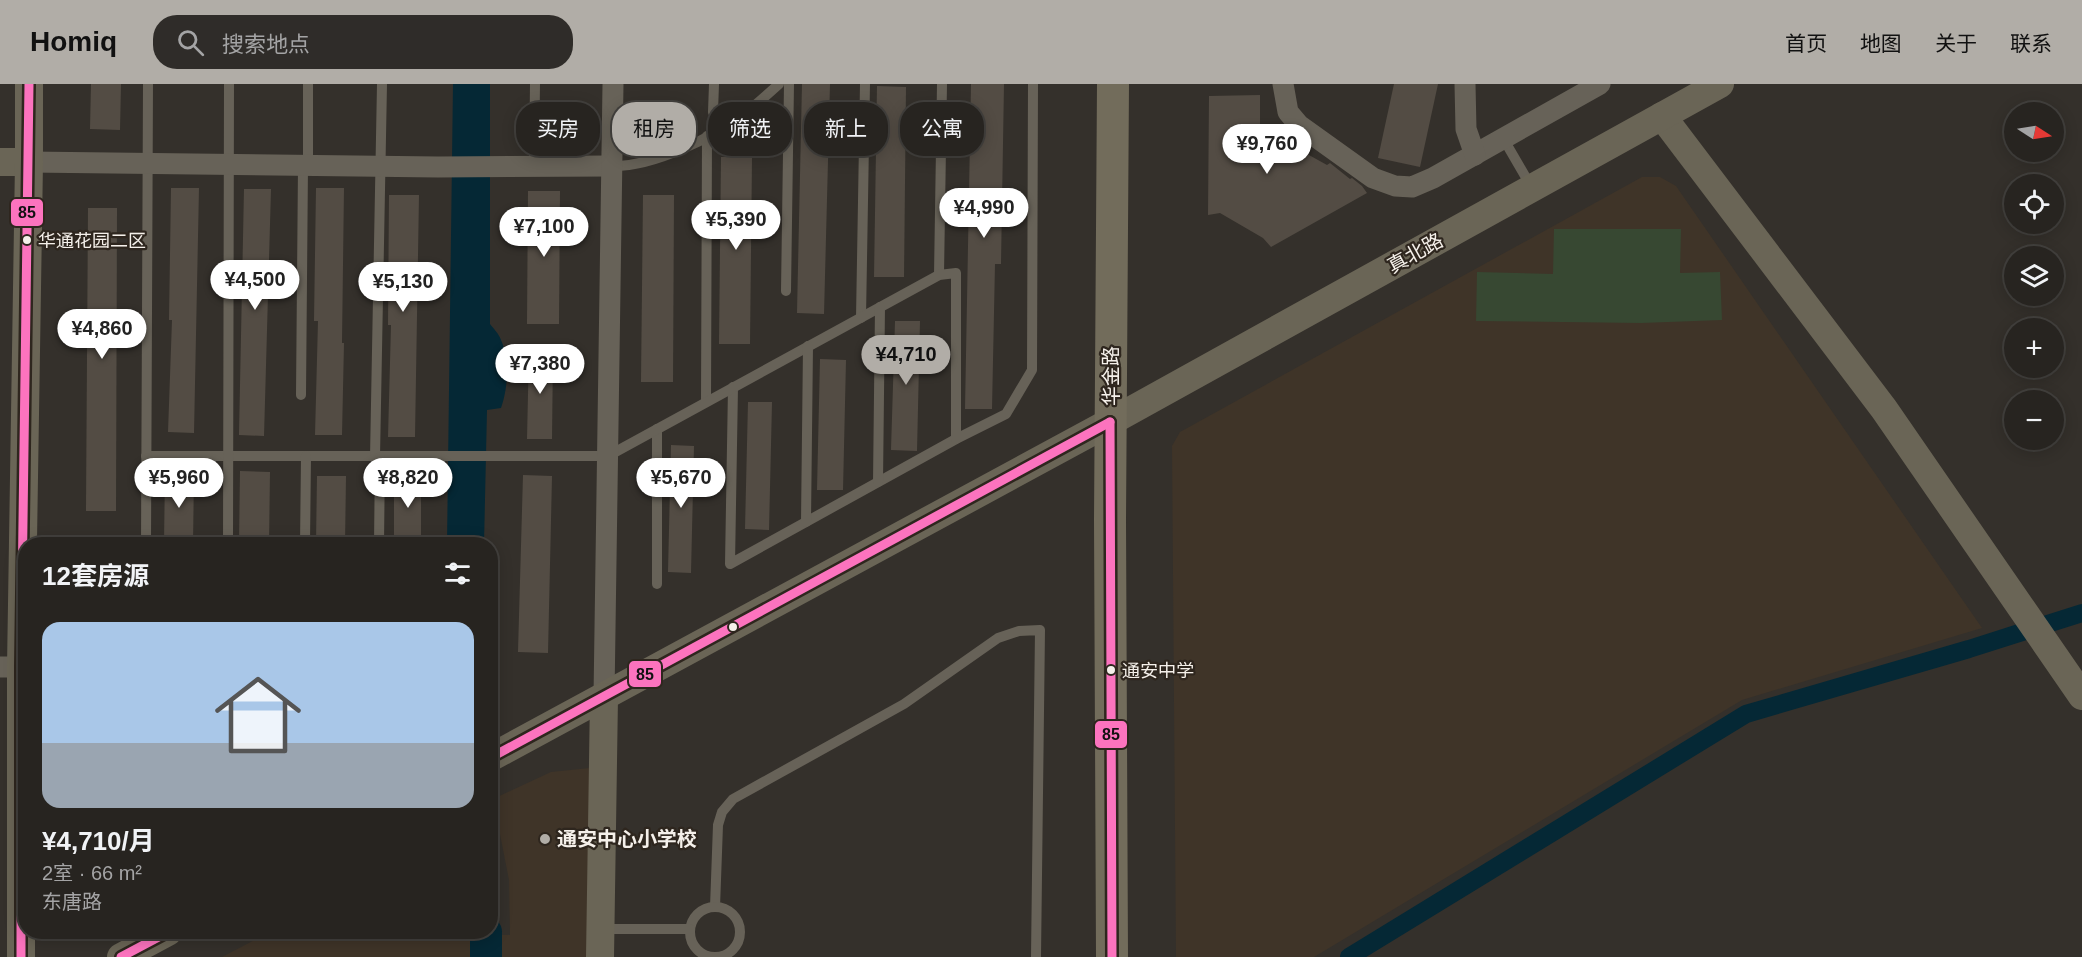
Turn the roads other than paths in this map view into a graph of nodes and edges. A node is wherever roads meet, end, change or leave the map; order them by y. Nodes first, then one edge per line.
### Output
1 (29, 84) edge
2 (148, 84) edge
3 (229, 84) edge
4 (308, 84) edge
5 (382, 84) edge
6 (535, 84) edge
7 (613, 84) edge
8 (714, 84) edge
9 (779, 84) edge
10 (789, 84) edge
11 (865, 84) edge
12 (942, 84) edge
13 (1033, 84) edge
14 (1113, 84) edge
15 (1283, 84) edge
16 (1465, 84) edge
17 (1600, 84) edge
18 (1720, 84) edge
19 (713, 102) edge
20 (758, 102) edge
21 (1662, 116) junction
22 (707, 136) joint
23 (1503, 138) junction
24 (1475, 155) junction
25 (0, 162) edge
26 (29, 162) junction
27 (147, 163) junction
28 (230, 164) junction
29 (305, 165) junction
30 (381, 166) junction
31 (534, 166) junction
32 (612, 166) junction
33 (1532, 188) junction
34 (939, 274) junction
35 (786, 291) dead end
36 (880, 307) junction
37 (861, 318) junction
38 (808, 346) junction
39 (733, 387) junction
40 (301, 395) dead end
41 (706, 402) junction
42 (1110, 422) junction
43 (657, 429) junction
44 (956, 439) junction
45 (228, 455) junction
46 (146, 456) junction
47 (306, 456) junction
48 (608, 456) junction
49 (378, 457) junction
50 (878, 482) junction
51 (806, 522) junction
52 (146, 537) edge
53 (228, 537) edge
54 (305, 537) edge
55 (379, 537) edge
56 (657, 584) dead end
57 (11, 667) edge
58 (2082, 696) edge
59 (604, 698) junction
60 (498, 754) edge
61 (18, 870) edge
62 (715, 907) junction
63 (690, 928) junction
64 (601, 929) junction
65 (20, 939) edge
66 (155, 939) edge
67 (21, 957) edge
68 (121, 957) edge
69 (600, 957) edge
70 (717, 957) edge
71 (1036, 957) edge
72 (1112, 957) edge

1 - 26 street
2 - 27 lane
3 - 28 lane
4 - 29 lane
5 - 30 lane
6 - 31 lane
7 - 32 street
8 - 19 lane
9 - 20 lane
10 - 35 lane
11 - 37 lane
12 - 34 lane
13 - 44 lane
14 - 42 main road, 华金路
15 - 24 street
16 - 24 street
17 - 23 street
18 - 21 street, 真北路
21 - 33 street, 真北路
21 - 58 street
22 - 32 lane
22 - 41 lane
23 - 24 street
23 - 33 lane
25 - 26 street
26 - 27 street
26 - 57 street
27 - 28 street
27 - 46 lane
28 - 29 street
28 - 45 lane
29 - 30 street
29 - 40 lane
30 - 31 street
30 - 49 lane
31 - 32 street
32 - 48 street
33 - 42 street, 真北路
34 - 36 lane
34 - 44 lane
36 - 37 lane
36 - 50 lane
37 - 38 lane
38 - 39 lane
38 - 51 lane
39 - 41 lane
39 - 51 lane
41 - 43 lane
42 - 59 street, 真北路
42 - 72 main road, 华金路
43 - 48 lane
43 - 56 lane
44 - 50 lane
45 - 46 lane
45 - 47 lane
45 - 53 lane
46 - 52 lane
47 - 49 lane
47 - 54 lane
48 - 49 lane
48 - 59 street
49 - 55 lane
50 - 51 lane
57 - 61 street
59 - 60 street, 真北路
59 - 64 street
62 - 63 lane
62 - 70 lane
62 - 71 lane
63 - 64 lane
63 - 70 lane
64 - 69 street
65 - 67 street
66 - 68 street

